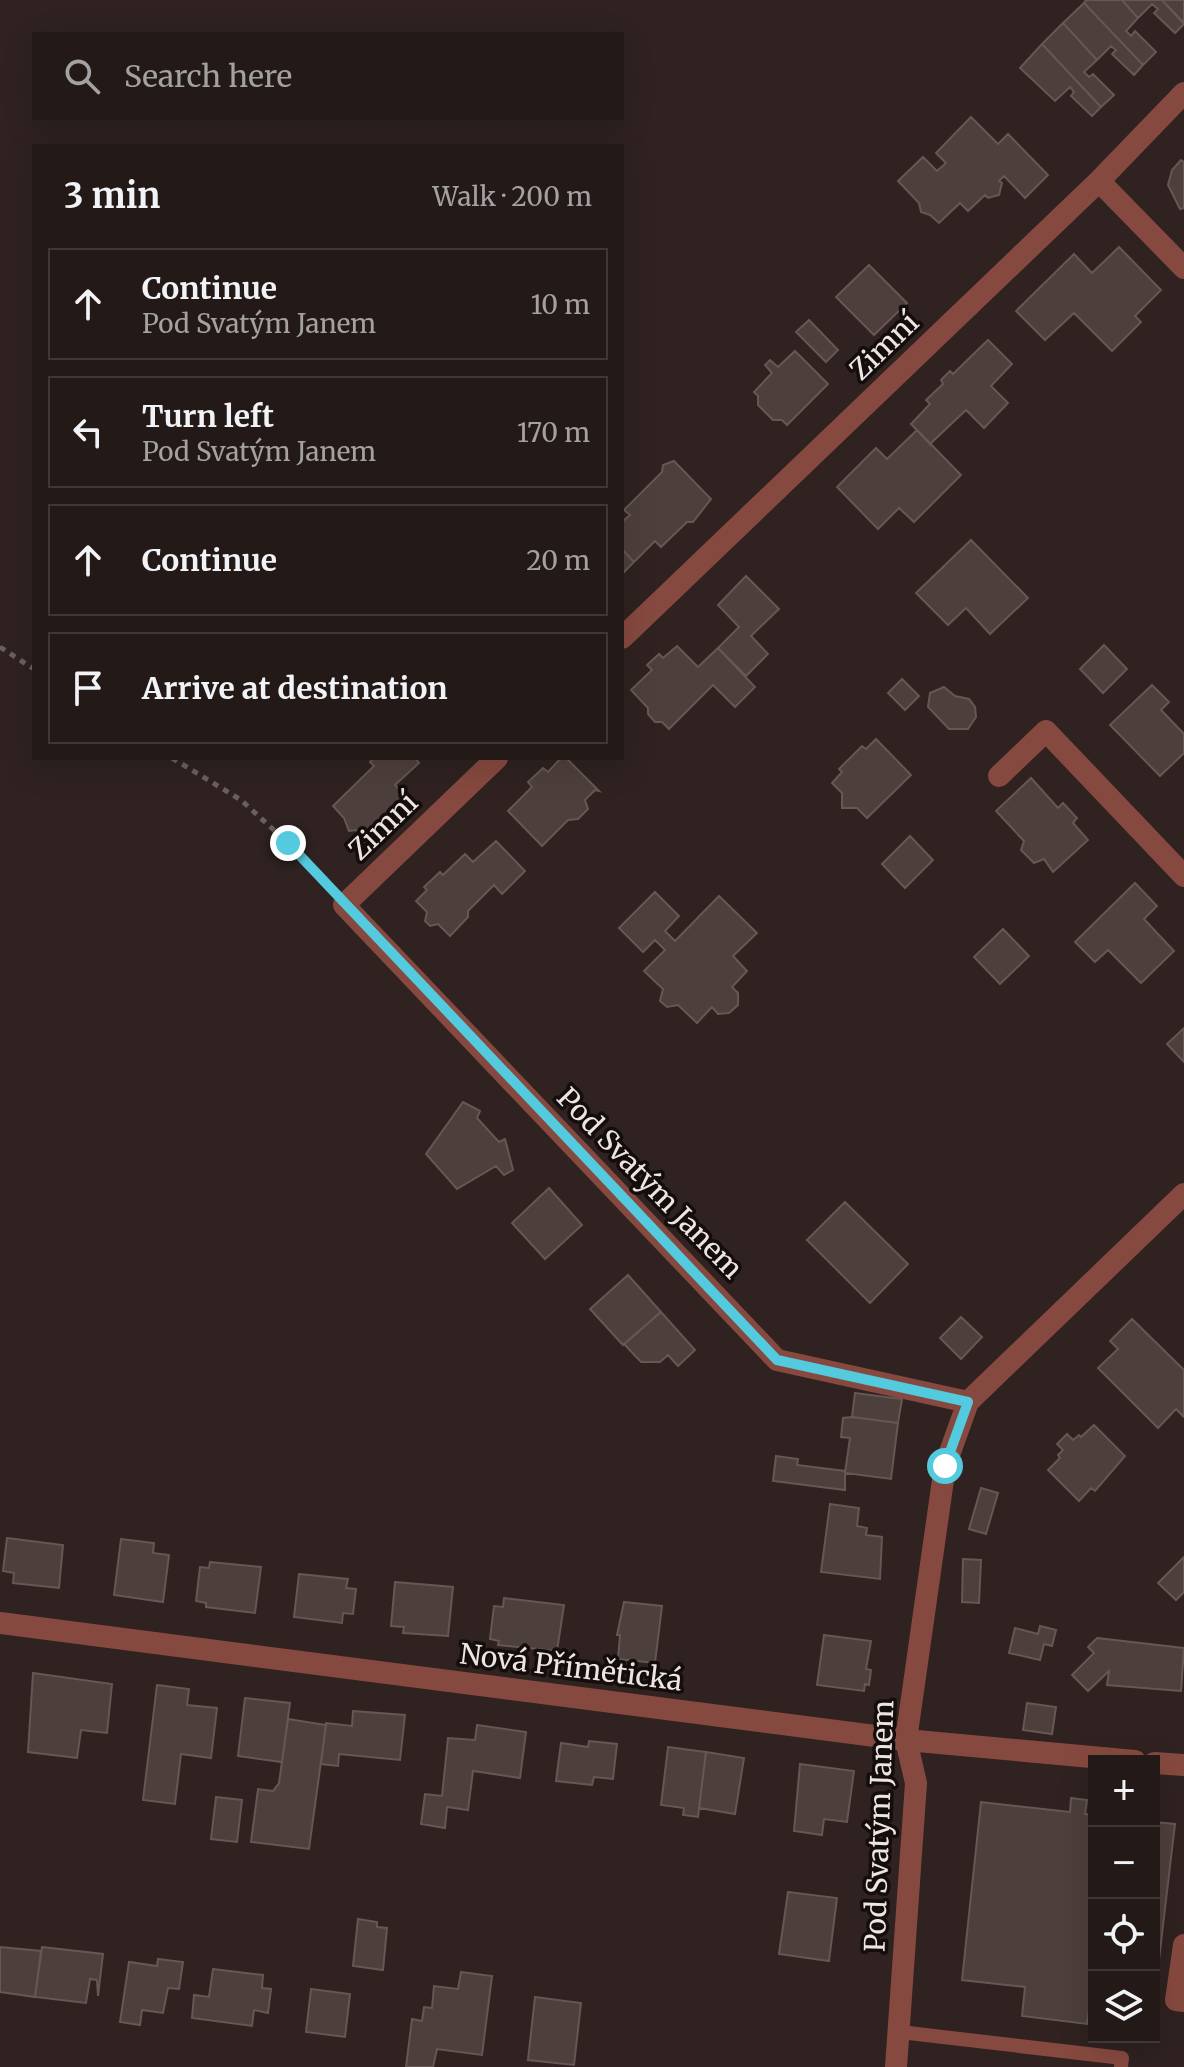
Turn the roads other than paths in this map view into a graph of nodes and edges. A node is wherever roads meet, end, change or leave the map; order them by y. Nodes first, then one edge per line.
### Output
1 (1184, 93) edge
2 (1099, 181) junction
3 (1184, 268) edge
4 (624, 636) edge
5 (495, 760) edge
6 (999, 776) dead end
7 (1184, 876) edge
8 (344, 905) joint
9 (1184, 1194) edge
10 (968, 1402) junction
11 (0, 1623) edge
12 (906, 1740) junction
13 (1088, 1757) edge
14 (1160, 1763) edge
15 (1184, 1765) edge
16 (1184, 1945) edge
17 (1184, 2001) edge
18 (900, 2032) junction
19 (896, 2067) edge
20 (1121, 2067) edge

1 - 2 street, Zimní
2 - 3 street
2 - 4 street, Zimní
5 - 8 street, Zimní
6 - 7 street
8 - 10 street, Pod Svatým Janem
9 - 10 street, Pod Svatým Janem
10 - 12 street, Pod Svatým Janem
11 - 12 street, Nová Přímětická
12 - 13 street, Nová Přímětická
12 - 18 street, Pod Svatým Janem
14 - 15 street
16 - 17 street
18 - 19 street, Pod Svatým Janem
18 - 20 lane

